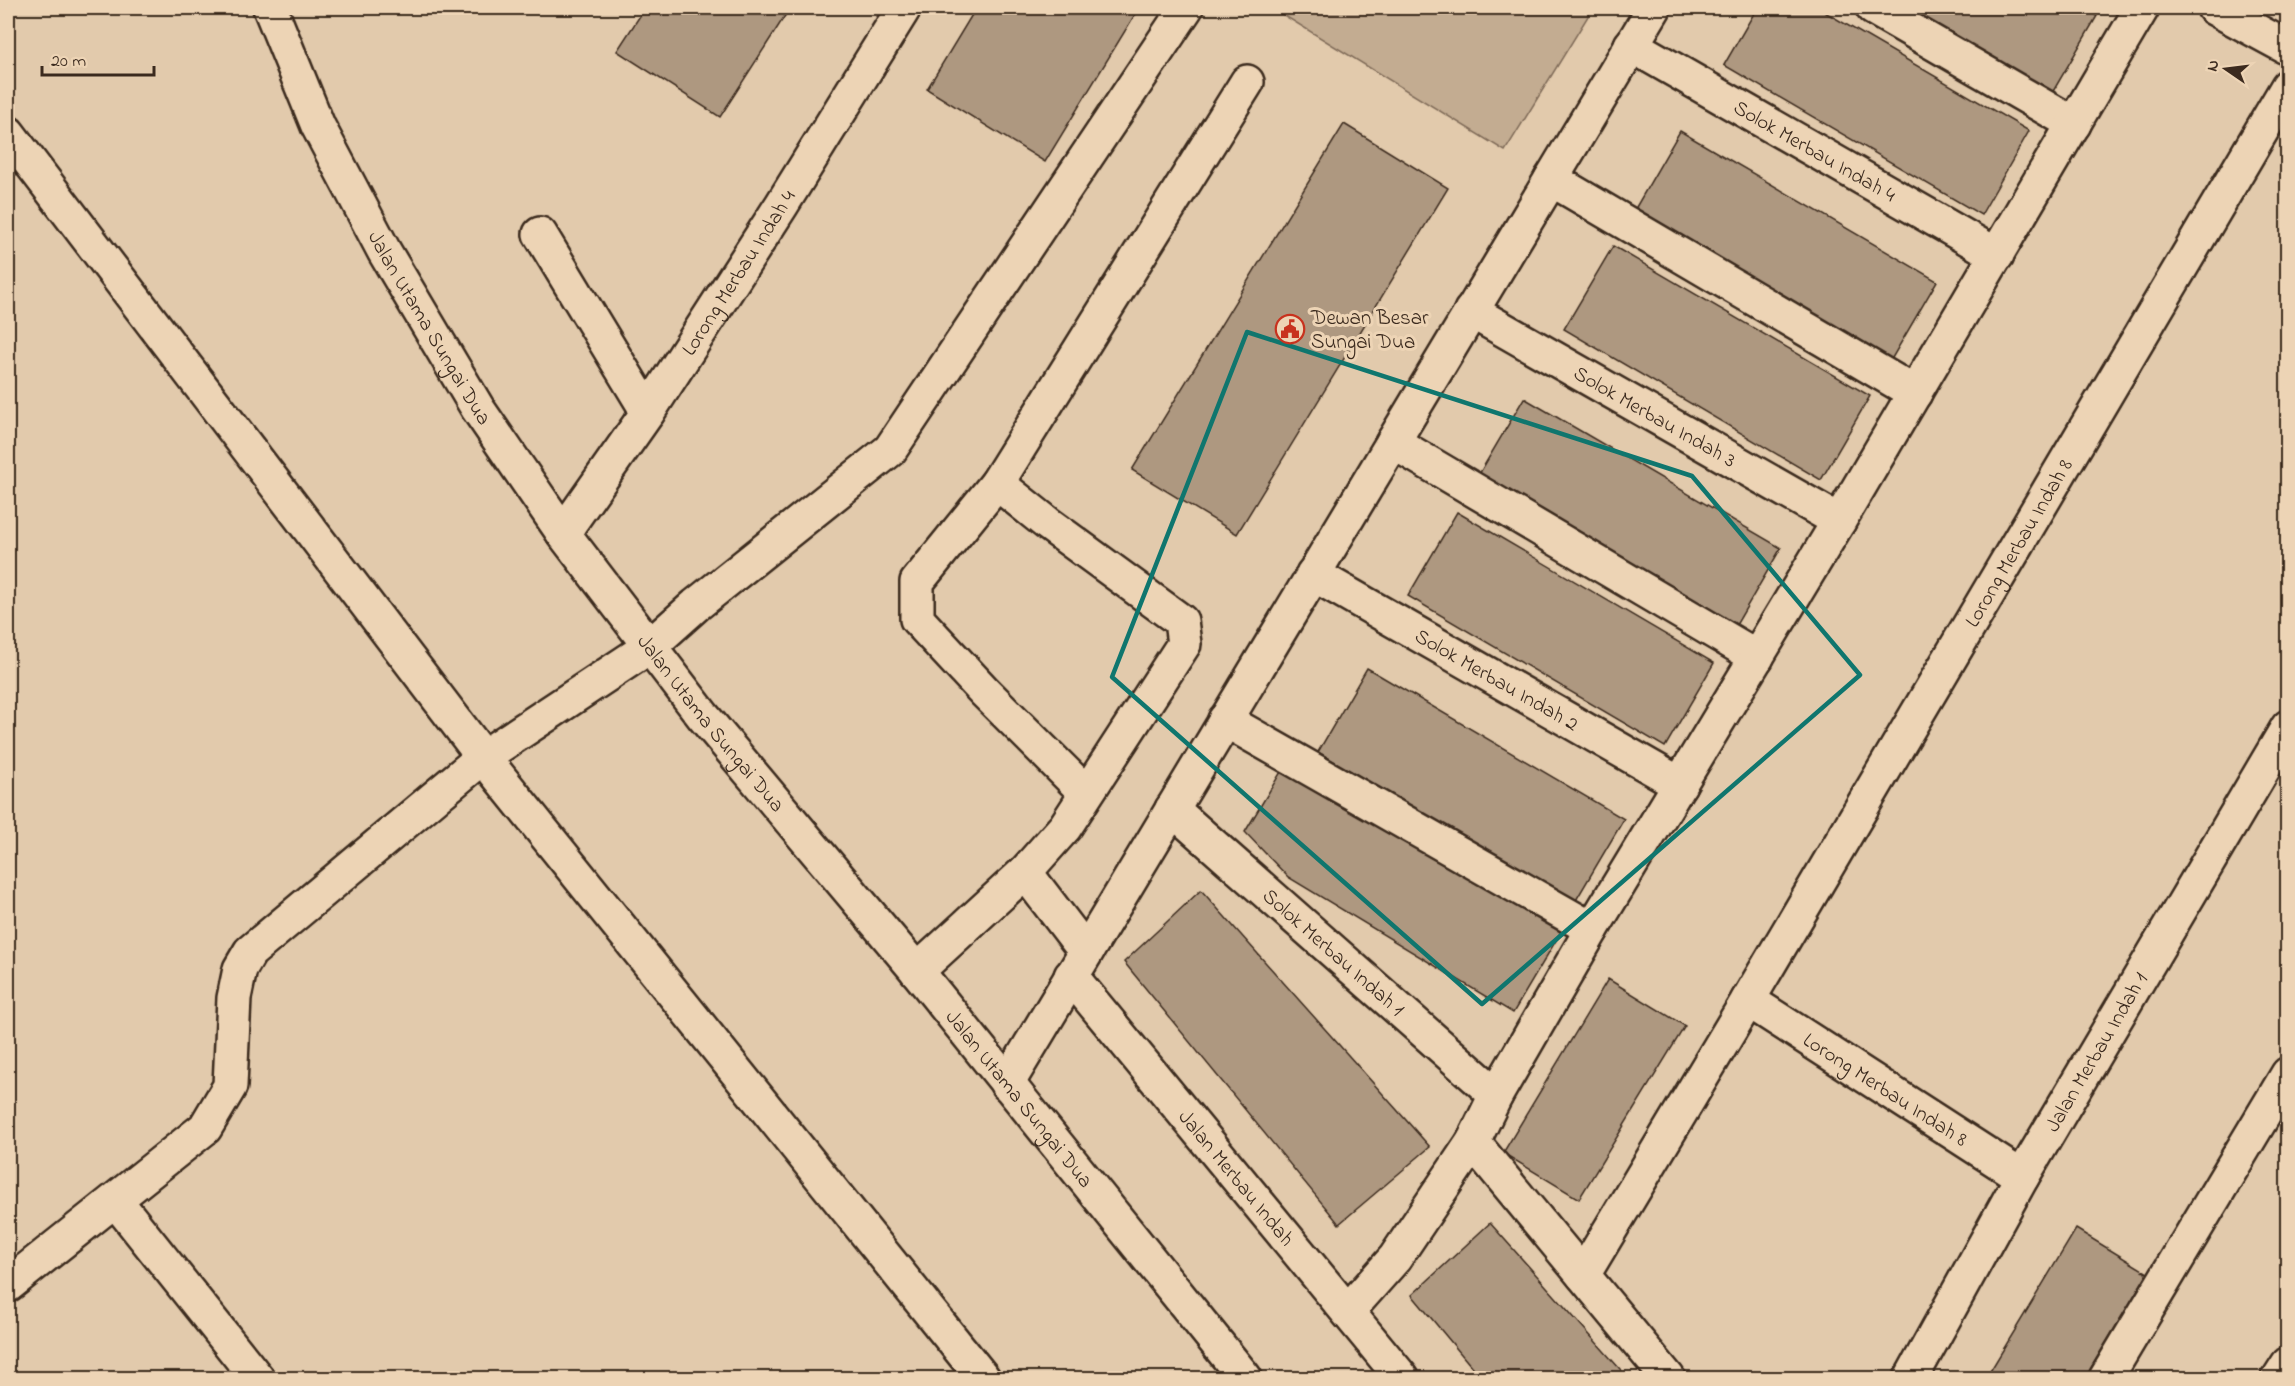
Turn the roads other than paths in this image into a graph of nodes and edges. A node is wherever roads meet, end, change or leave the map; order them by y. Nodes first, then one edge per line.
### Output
1 (270, 8) edge
2 (904, 8) edge
3 (1186, 8) edge
4 (1654, 8) edge
5 (1873, 8) edge
6 (2142, 8) edge
7 (2214, 8) edge
8 (1631, 45) junction
9 (2288, 48) edge
10 (1247, 82) dead end
11 (2288, 86) edge
12 (2074, 124) junction
13 (8, 133) edge
14 (1551, 178) junction
15 (540, 234) dead end
16 (1997, 255) junction
17 (1471, 311) junction
18 (1915, 393) junction
19 (648, 412) junction
20 (1393, 442) junction
21 (997, 483) junction
22 (1839, 521) junction
23 (563, 533) junction
24 (1313, 574) junction
25 (649, 647) junction
26 (1757, 657) junction
27 (1225, 720) junction
28 (2288, 727) edge
29 (483, 757) junction
30 (1680, 784) junction
31 (1086, 793) junction
32 (1172, 809) junction
33 (1025, 872) junction
34 (1592, 929) junction
35 (1079, 964) junction
36 (917, 971) junction
37 (1748, 1000) junction
38 (2288, 1074) edge
39 (1007, 1084) junction
40 (1496, 1095) junction
41 (1473, 1142) junction
42 (2022, 1177) junction
43 (116, 1201) junction
44 (1583, 1275) junction
45 (8, 1285) edge
46 (1348, 1311) junction
47 (2288, 1364) edge
48 (257, 1378) edge
49 (983, 1378) edge
50 (1245, 1378) edge
51 (1402, 1378) edge
52 (1668, 1378) edge
53 (1911, 1378) edge
54 (2106, 1378) edge
55 (2279, 1378) edge

1 - 23 street, Jalan Utama Sungai Dua
2 - 19 street, Lorong Merbau Indah 4
3 - 25 street
4 - 8 street
5 - 12 street
6 - 12 street
7 - 9 street
8 - 14 street
8 - 16 street, Solok Merbau Indah 4
10 - 21 street
11 - 37 street, Lorong Merbau Indah 8
12 - 16 street
13 - 29 street
14 - 17 street
14 - 18 street
15 - 19 street
16 - 18 street
17 - 20 street
17 - 22 street, Solok Merbau Indah 3
18 - 22 street
19 - 23 street, Lorong Merbau Indah 4
20 - 24 street
20 - 26 street
21 - 31 street
21 - 31 street
22 - 26 street
23 - 25 street, Jalan Utama Sungai Dua
24 - 27 street
24 - 30 street, Solok Merbau Indah 2
25 - 29 street
25 - 36 street, Jalan Utama Sungai Dua
26 - 30 street
27 - 32 street
27 - 34 street
28 - 42 street, Jalan Merbau Indah 1
29 - 43 street
29 - 49 street
30 - 34 street
31 - 33 street
32 - 35 street
32 - 40 street, Solok Merbau Indah 1
33 - 35 street, Jalan Merbau Indah
33 - 36 street
34 - 40 street
35 - 39 street
35 - 46 street, Jalan Merbau Indah
36 - 39 street, Jalan Utama Sungai Dua
37 - 42 street, Lorong Merbau Indah 8
37 - 44 street, Lorong Merbau Indah 8
38 - 54 street
39 - 50 street, Jalan Utama Sungai Dua
40 - 41 street
41 - 44 street
41 - 46 street
42 - 53 street, Jalan Merbau Indah 1
43 - 45 street
43 - 48 street
44 - 52 street
46 - 51 street, Jalan Merbau Indah
47 - 55 street

